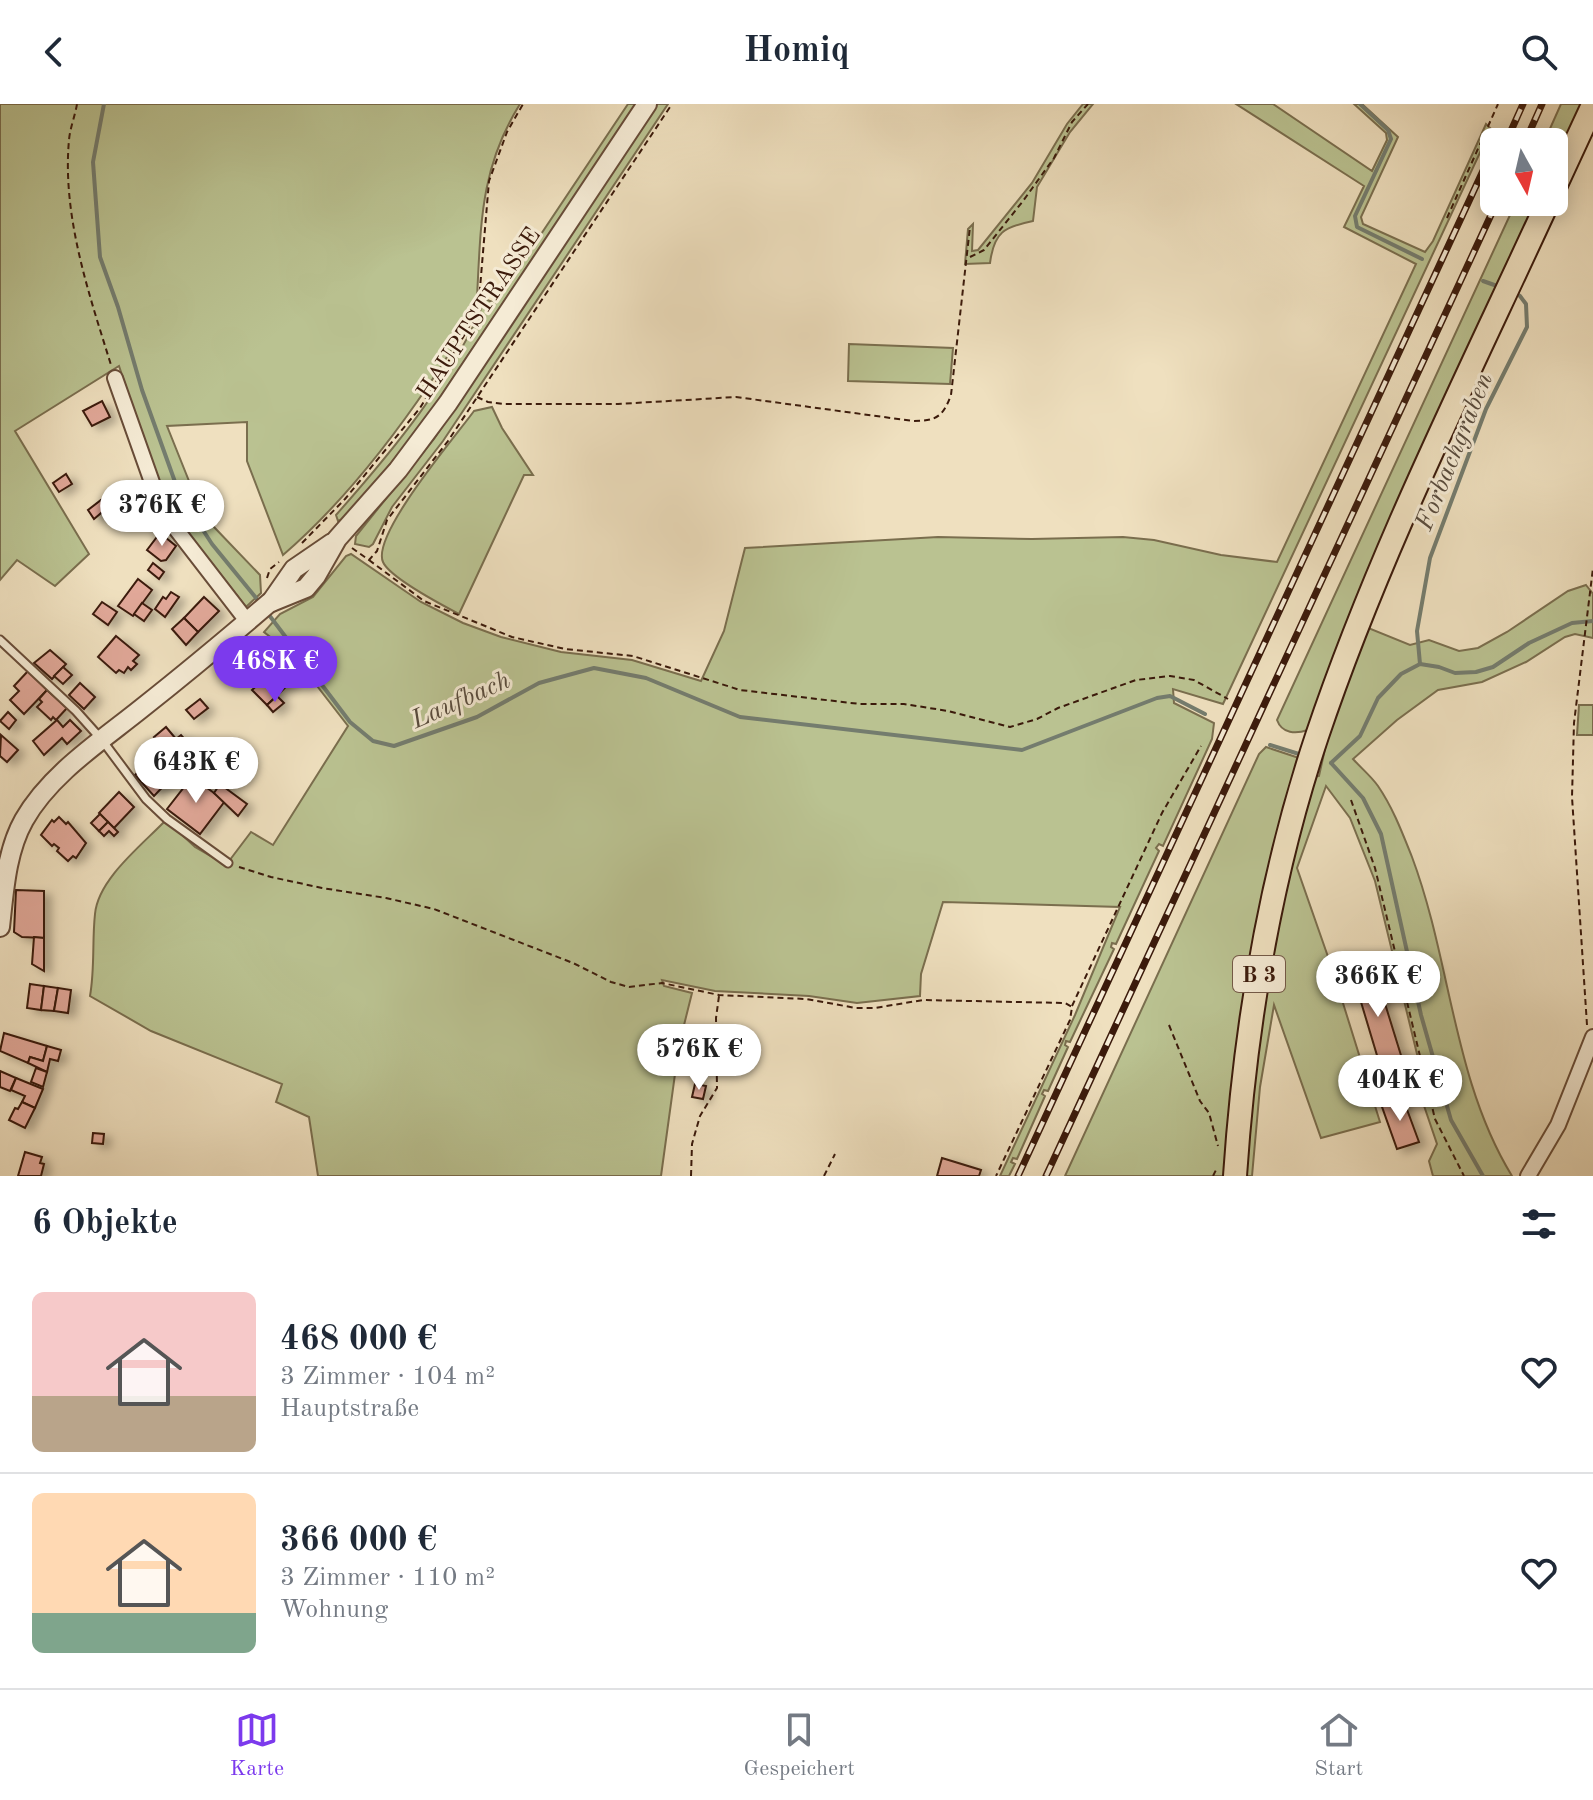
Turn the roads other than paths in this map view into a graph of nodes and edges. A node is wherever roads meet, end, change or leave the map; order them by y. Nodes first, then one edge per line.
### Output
1 (647, 104) edge
2 (1593, 105) edge
3 (1568, 159) edge
4 (1542, 216) edge
5 (115, 378) road end
6 (261, 610) junction
7 (0, 640) edge
8 (102, 740) junction
9 (228, 863) road end
10 (2, 882) edge
11 (0, 927) edge
12 (1592, 1038) edge
13 (1227, 1168) edge
14 (1528, 1176) edge

1 - 6 street, HAUPTSTRASSE
2 - 3 main road
4 - 13 main road, B 3
5 - 6 street
6 - 8 street, HAUPTSTRASSE
7 - 8 lane
8 - 9 lane
8 - 10 street, HAUPTSTRASSE
10 - 11 street, HAUPTSTRASSE
12 - 14 street

